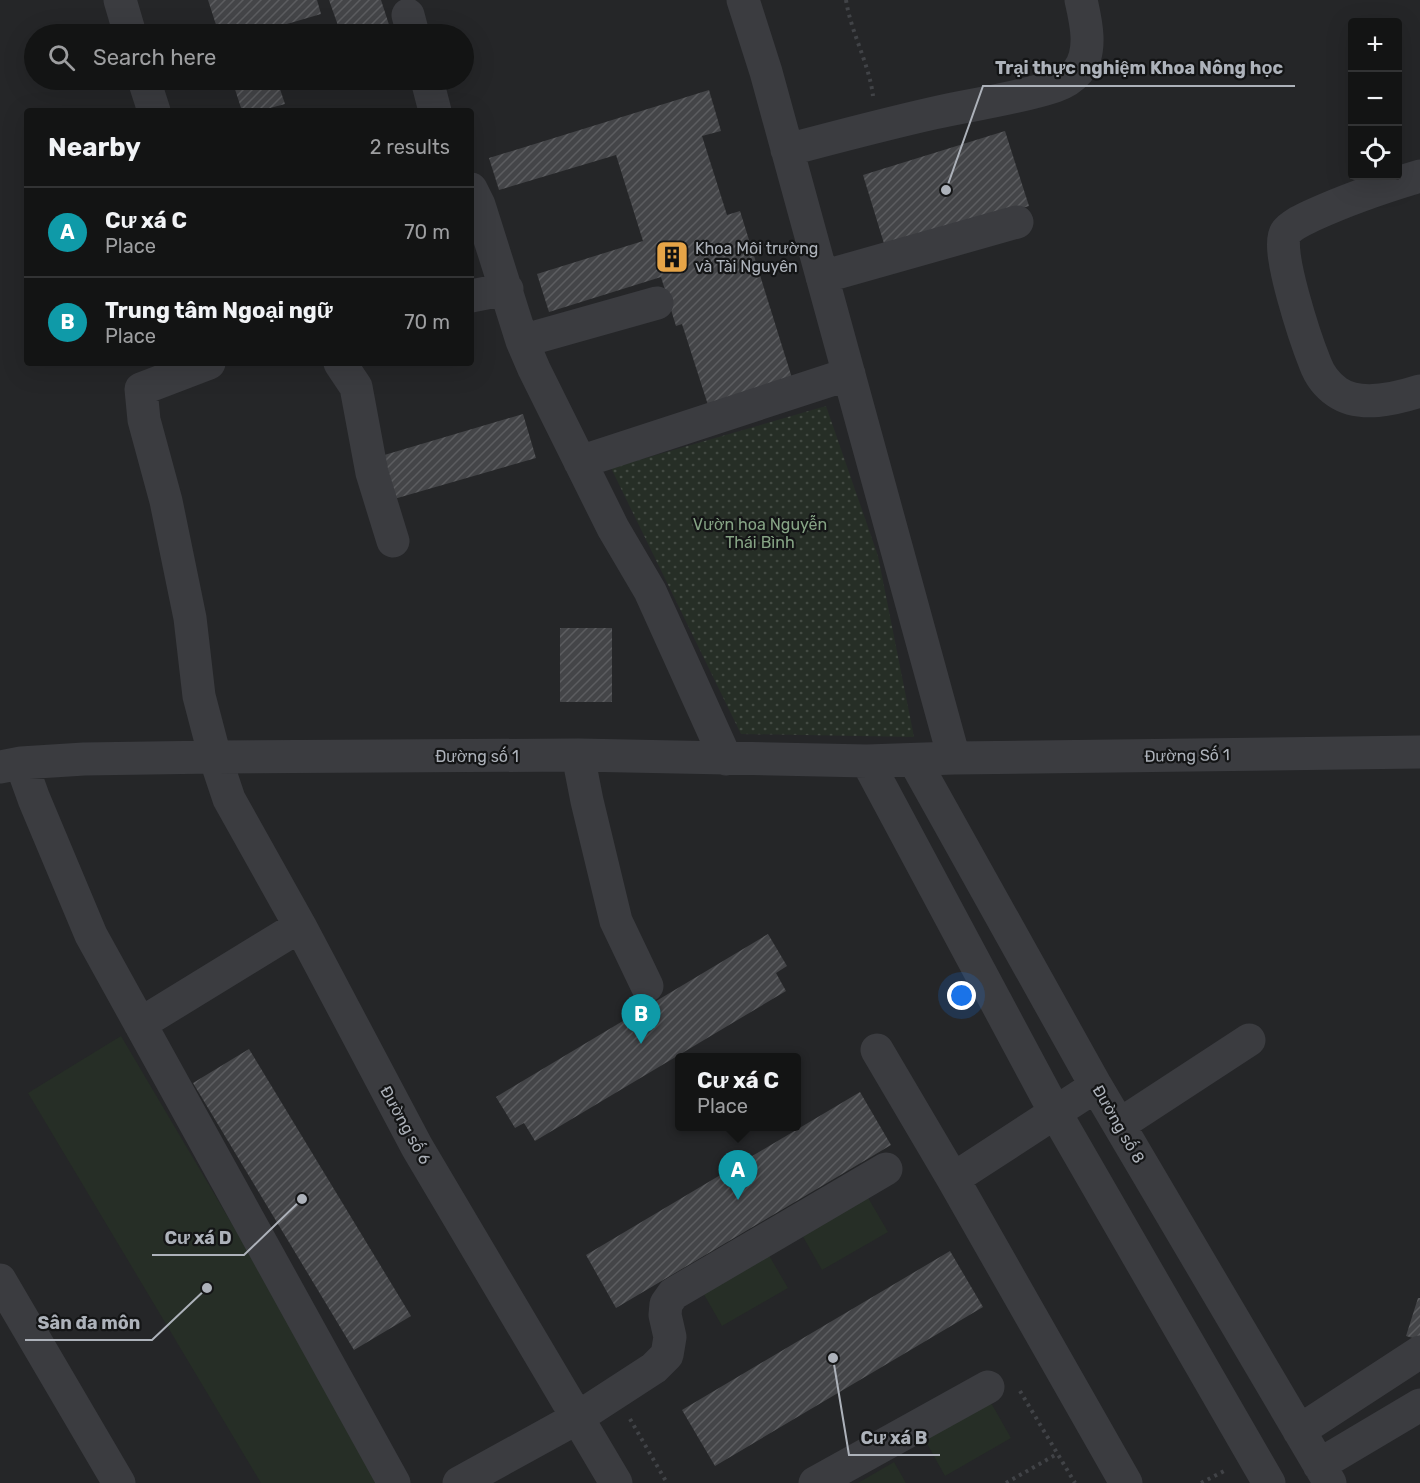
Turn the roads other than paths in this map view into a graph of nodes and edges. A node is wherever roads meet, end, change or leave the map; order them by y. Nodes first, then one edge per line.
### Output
1 (120, 0) edge
2 (743, 0) edge
3 (1081, 0) edge
4 (127, 24) edge
5 (147, 90) edge
6 (430, 90) edge
7 (152, 108) edge
8 (434, 108) edge
9 (787, 150) junction
10 (1420, 176) edge
11 (474, 195) edge
12 (1017, 222) dead end
13 (822, 277) junction
14 (507, 289) junction
15 (474, 295) edge
16 (657, 303) dead end
17 (522, 341) junction
18 (201, 366) edge
19 (342, 366) edge
20 (849, 374) junction
21 (1420, 391) edge
22 (580, 462) junction
23 (393, 541) dead end
24 (1420, 752) edge
25 (578, 755) junction
26 (215, 757) junction
27 (954, 758) junction
28 (726, 759) junction
29 (914, 760) junction
30 (867, 761) junction
31 (11, 765) edge
32 (300, 926) junction
33 (647, 986) dead end
34 (140, 1024) junction
35 (1249, 1040) dead end
36 (877, 1050) dead end
37 (1096, 1086) junction
38 (1056, 1114) junction
39 (1119, 1125) junction
40 (886, 1169) dead end
41 (953, 1179) junction
42 (0, 1280) edge
43 (1420, 1353) edge
44 (988, 1387) dead end
45 (1420, 1405) edge
46 (577, 1418) junction
47 (1297, 1428) junction
48 (1253, 1455) junction
49 (1325, 1474) edge
50 (479, 1478) edge
51 (118, 1483) edge
52 (394, 1483) edge
53 (616, 1483) edge
54 (815, 1483) edge
55 (1126, 1483) edge
56 (1269, 1483) edge

1 - 4 street
2 - 9 street
3 - 9 street
5 - 7 street
6 - 8 street
9 - 13 street
10 - 21 street
11 - 14 street
12 - 13 street
13 - 20 street
14 - 15 street
14 - 17 street
16 - 17 street
17 - 22 street
18 - 26 street, Đường số 6
19 - 23 street
20 - 22 street
20 - 27 street
22 - 28 street
24 - 27 street, Đường Số 1
25 - 26 street, Đường số 1
25 - 28 street, Đường số 1
25 - 33 street
26 - 31 street, Đường số 1
26 - 32 street, Đường số 6
27 - 29 street, Đường số 1
28 - 30 street, Đường số 1
29 - 30 street, Đường số 1
29 - 37 street, Đường số 8
30 - 38 street
31 - 34 street
32 - 34 street
32 - 46 street, Đường số 6
34 - 52 street
35 - 39 street
36 - 41 street
37 - 38 street
37 - 39 street, Đường số 8
38 - 41 street
38 - 48 street
39 - 47 street, Đường số 8
40 - 46 street
41 - 55 street
42 - 51 street
43 - 47 street
44 - 54 street
45 - 49 street
46 - 50 street
46 - 53 street, Đường số 6
47 - 48 street
47 - 49 street, Đường số 8
48 - 56 street

